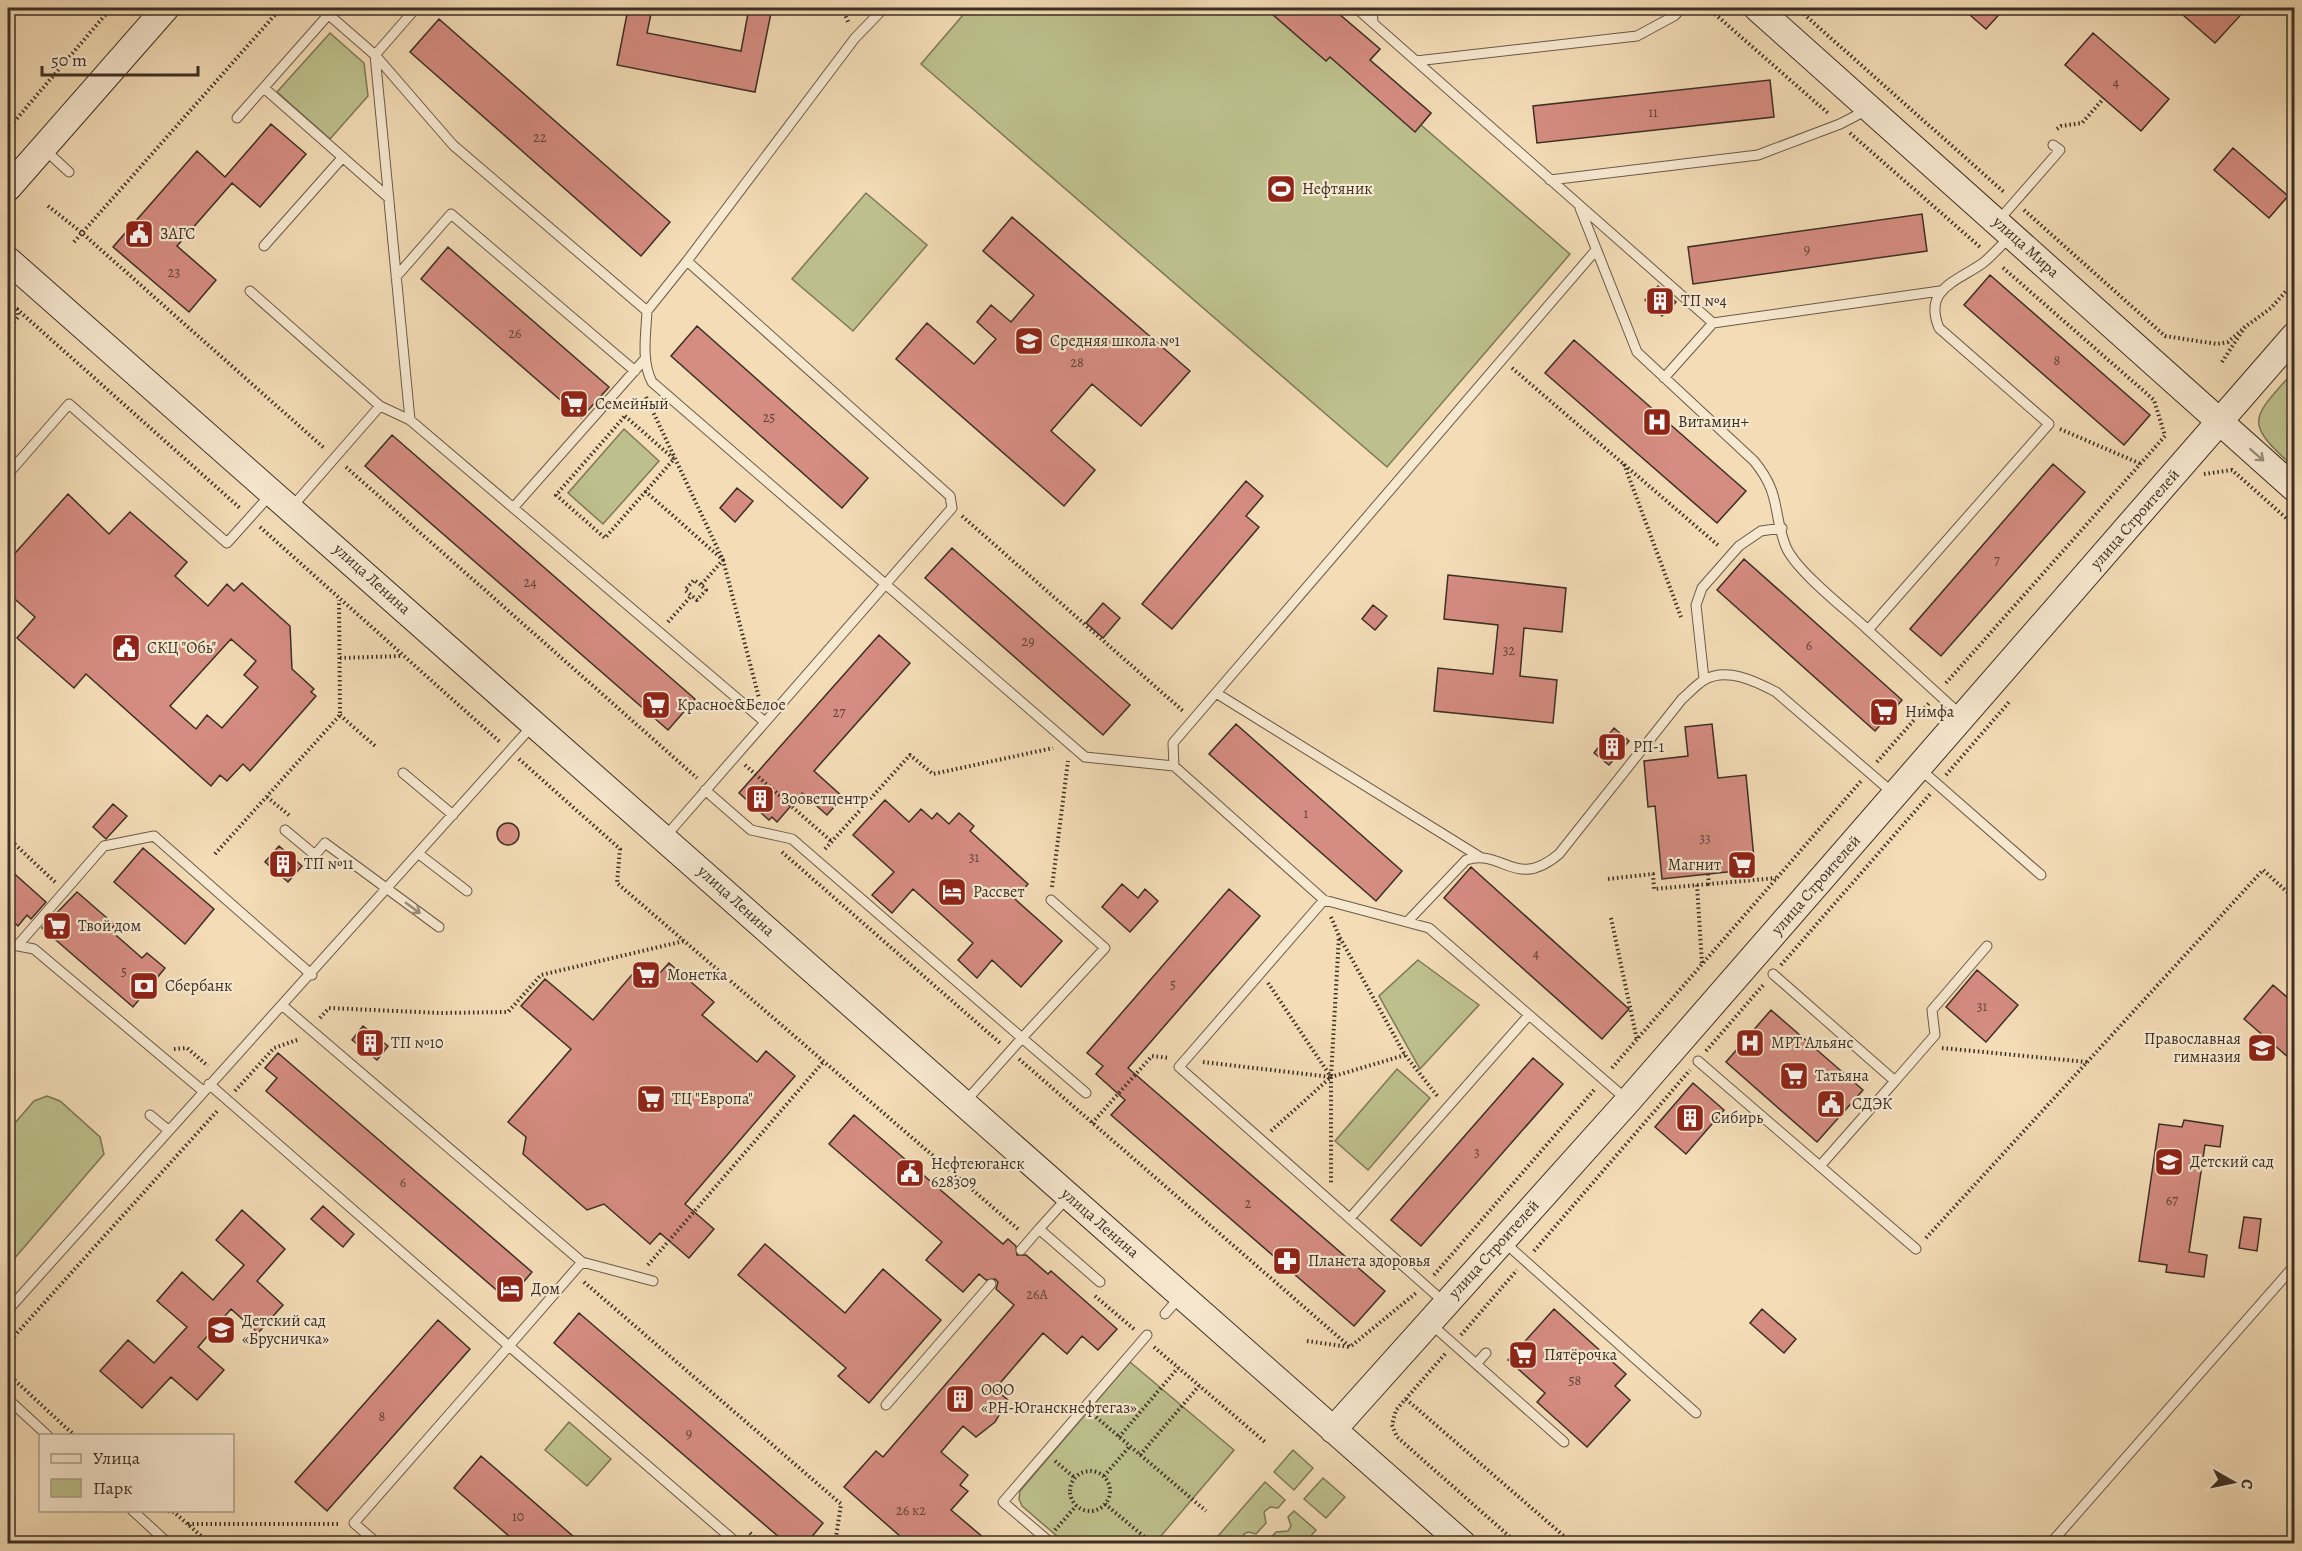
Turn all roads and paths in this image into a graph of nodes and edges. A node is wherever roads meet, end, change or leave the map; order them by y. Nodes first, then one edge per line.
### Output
1 (111, 8) edge
2 (166, 8) edge
3 (281, 8) edge
4 (416, 8) edge
5 (884, 8) edge
6 (1356, 8) edge
7 (1372, 8) edge
8 (1682, 8) edge
9 (1708, 8) edge
10 (1757, 8) edge
11 (325, 11) edge
12 (1373, 23) junction
13 (375, 55) junction
14 (1416, 61) junction
15 (264, 87) junction
16 (2104, 98) dead end
17 (1871, 107) junction
18 (237, 118) dead end
19 (1840, 124) junction
20 (8, 129) edge
21 (2057, 129) dead end
22 (2053, 145) dead end
23 (42, 148) junction
24 (342, 157) junction
25 (69, 171) dead end
26 (1550, 180) junction
27 (8, 188) edge
28 (389, 198) junction
29 (48, 206) dead end
30 (1580, 206) junction
31 (2005, 228) junction
32 (81, 232) junction
33 (74, 242) dead end
34 (264, 246) dead end
35 (1596, 250) junction
36 (1990, 256) junction
37 (8, 260) edge
38 (687, 261) junction
39 (396, 277) junction
40 (2295, 282) edge
41 (250, 291) dead end
42 (1940, 291) junction
43 (8, 306) edge
44 (17, 309) junction
45 (647, 311) junction
46 (1713, 323) junction
47 (8, 329) edge
48 (2295, 336) edge
49 (645, 359) junction
50 (1503, 359) junction
51 (2222, 362) dead end
52 (635, 371) junction
53 (1664, 378) junction
54 (381, 406) junction
55 (410, 420) junction
56 (2219, 423) junction
57 (2049, 424) junction
58 (336, 458) junction
59 (674, 459) junction
60 (1623, 464) junction
61 (2141, 464) junction
62 (8, 474) edge
63 (2198, 482) dead end
64 (2295, 488) edge
65 (645, 491) junction
66 (282, 500) junction
67 (513, 508) junction
68 (952, 508) junction
69 (250, 518) junction
70 (2295, 525) edge
71 (1782, 528) junction
72 (1730, 556) junction
73 (723, 560) junction
74 (701, 585) junction
75 (885, 585) junction
76 (692, 595) junction
77 (339, 599) junction
78 (1684, 626) dead end
79 (1868, 630) junction
80 (659, 632) junction
81 (403, 656) junction
82 (340, 658) junction
83 (1704, 680) junction
84 (1216, 693) junction
85 (1938, 693) junction
86 (2014, 695) dead end
87 (340, 715) junction
88 (1963, 716) junction
89 (1193, 720) junction
90 (765, 722) junction
91 (534, 724) junction
92 (1071, 744) junction
93 (375, 746) dead end
94 (510, 751) junction
95 (735, 756) junction
96 (1174, 766) junction
97 (1918, 767) junction
98 (1869, 772) junction
99 (403, 773) dead end
100 (1938, 784) junction
101 (706, 789) junction
102 (1894, 795) junction
103 (267, 797) junction
104 (453, 815) junction
105 (297, 822) dead end
106 (285, 830) dead end
107 (757, 831) junction
108 (8, 838) edge
109 (664, 838) junction
110 (832, 842) junction
111 (215, 854) dead end
112 (419, 854) junction
113 (1482, 858) junction
114 (816, 859) junction
115 (804, 872) junction
116 (1708, 874) dead end
117 (2041, 875) dead end
118 (1777, 878) junction
119 (1608, 879) dead end
120 (1709, 884) junction
121 (1697, 885) junction
122 (387, 890) junction
123 (467, 891) dead end
124 (2295, 898) edge
125 (1051, 900) joint
126 (1324, 900) junction
127 (44, 915) junction
128 (1611, 918) dead end
129 (1407, 922) junction
130 (439, 927) dead end
131 (1339, 936) junction
132 (684, 941) junction
133 (12, 945) edge
134 (1987, 946) dead end
135 (1702, 965) junction
136 (1261, 972) junction
137 (1773, 974) junction
138 (312, 975) junction
139 (284, 1006) junction
140 (1529, 1015) junction
141 (310, 1029) junction
142 (1022, 1038) junction
143 (301, 1039) junction
144 (1637, 1040) junction
145 (1925, 1046) junction
146 (310, 1047) dead end
147 (1010, 1052) junction
148 (1405, 1055) junction
149 (1185, 1060) junction
150 (824, 1061) junction
151 (1698, 1061) junction
152 (2087, 1062) junction
153 (1331, 1077) junction
154 (1603, 1079) junction
155 (1895, 1081) junction
156 (206, 1088) junction
157 (236, 1090) junction
158 (1086, 1093) dead end
159 (245, 1098) dead end
160 (227, 1100) junction
161 (1628, 1101) junction
162 (963, 1104) junction
163 (1449, 1106) junction
164 (150, 1115) dead end
165 (1092, 1123) junction
166 (168, 1130) junction
167 (1261, 1140) junction
168 (1820, 1166) junction
169 (1069, 1196) junction
170 (1331, 1200) junction
171 (1351, 1217) junction
172 (1039, 1229) junction
173 (1030, 1240) junction
174 (1502, 1241) junction
175 (1916, 1249) joint
176 (1021, 1250) dead end
177 (1525, 1261) junction
178 (582, 1262) junction
179 (2295, 1266) edge
180 (573, 1273) junction
181 (638, 1277) junction
182 (653, 1281) dead end
183 (1100, 1282) dead end
184 (1549, 1282) junction
185 (991, 1284) dead end
186 (1425, 1285) junction
187 (1542, 1291) dead end
188 (1092, 1293) dead end
189 (1446, 1303) junction
190 (8, 1310) edge
191 (1429, 1322) junction
192 (1146, 1337) junction
193 (1307, 1341) dead end
194 (8, 1343) edge
195 (1454, 1344) junction
196 (509, 1346) junction
197 (1350, 1347) junction
198 (1486, 1353) dead end
199 (1476, 1364) junction
200 (1178, 1368) junction
201 (8, 1374) edge
202 (1198, 1386) junction
203 (8, 1399) edge
204 (1407, 1399) junction
205 (886, 1405) dead end
206 (1088, 1410) dead end
207 (1696, 1413) dead end
208 (1332, 1430) junction
209 (46, 1434) edge
210 (73, 1434) edge
211 (1119, 1437) junction
212 (1265, 1442) dead end
213 (1564, 1442) dead end
214 (1130, 1446) junction
215 (1049, 1455) dead end
216 (1140, 1455) junction
217 (1104, 1476) junction
218 (1075, 1478) junction
219 (1105, 1504) junction
220 (1076, 1506) junction
221 (1206, 1511) dead end
222 (134, 1512) edge
223 (174, 1512) edge
224 (347, 1515) dead end
225 (188, 1524) junction
226 (340, 1524) junction
227 (743, 1528) dead end
228 (347, 1530) dead end
229 (1053, 1533) dead end
230 (169, 1544) edge
231 (210, 1544) edge
232 (378, 1544) edge
233 (738, 1544) edge
234 (761, 1544) edge
235 (835, 1544) edge
236 (1052, 1544) edge
237 (1153, 1544) edge
238 (1463, 1544) edge
239 (1518, 1544) edge
240 (1573, 1544) edge
241 (2050, 1544) edge

1 - 20 path
2 - 23 main road
3 - 32 path
4 - 13 lane
5 - 38 lane
6 - 12 lane
7 - 12 lane
8 - 14 lane
9 - 19 path
10 - 17 main road, улица Мира
11 - 13 lane
11 - 15 lane
12 - 14 lane
13 - 28 lane
13 - 45 lane
14 - 26 lane
15 - 18 lane
15 - 24 lane
16 - 21 path
17 - 19 lane
17 - 31 main road, улица Мира
19 - 26 lane
19 - 36 path
22 - 31 lane
23 - 25 lane
23 - 27 main road
24 - 28 lane
24 - 34 lane
26 - 30 lane
28 - 39 lane
29 - 32 path
30 - 35 lane
30 - 46 lane
31 - 36 lane
31 - 56 main road, улица Мира
32 - 33 path
32 - 58 path
35 - 50 lane
35 - 53 lane
36 - 42 lane
36 - 61 path
37 - 66 main road, улица Ленина
38 - 45 lane
38 - 68 lane
39 - 52 lane
39 - 55 lane
40 - 51 path
41 - 54 lane
42 - 46 lane
42 - 57 lane
43 - 44 path
44 - 47 path
44 - 69 path
45 - 49 lane
46 - 53 lane
48 - 56 main road, улица Строителей
49 - 52 lane
49 - 75 lane
50 - 60 path
50 - 84 lane
52 - 59 path
52 - 67 lane
53 - 71 lane
54 - 55 lane
54 - 58 lane
55 - 67 lane
56 -> 64 main road, улица Мира
56 - 88 main road, улица Строителей
57 - 61 path
57 - 79 lane
58 - 66 lane
58 - 101 path
59 - 65 path
59 - 65 path
59 - 73 path
60 - 72 path
60 - 78 path
61 - 85 path
62 - 69 lane
63 - 70 path
65 - 73 path
66 - 69 lane
66 - 91 main road, улица Ленина
67 - 80 lane
68 - 75 lane
68 - 89 path
69 - 77 path
71 - 72 lane
71 - 79 lane
72 - 83 lane
73 - 74 path
73 - 90 path
74 - 76 path
74 - 76 path
75 - 90 lane
75 - 92 lane
76 - 80 path
77 - 81 path
77 - 82 path
79 - 85 lane
80 - 90 lane
81 - 82 path
81 - 94 path
82 - 87 path
83 - 98 lane
83 - 113 lane
84 - 89 lane
84 - 113 lane
85 - 88 lane
85 - 98 path
86 - 100 path
87 - 93 path
87 - 103 path
88 - 97 main road, улица Строителей
89 - 96 lane
90 - 95 lane
91 - 94 lane
91 - 109 main road, улица Ленина
92 - 96 lane
92 - 110 path
92 - 125 path
94 - 104 lane
94 - 132 path
95 - 101 lane
95 - 110 path
96 - 126 lane
97 - 100 lane
97 - 102 main road, улица Строителей
98 - 102 lane
98 - 118 path
99 - 104 lane
100 - 117 lane
100 - 137 path
101 - 107 lane
101 - 109 lane
102 - 161 main road, улица Строителей
103 - 105 path
103 - 111 path
104 - 112 lane
106 - 122 lane
107 - 114 lane
107 - 115 path
108 - 127 path
109 - 162 main road, улица Ленина
110 - 114 path
112 - 122 lane
112 - 123 lane
113 - 129 lane
114 - 115 path
114 - 142 lane
115 - 147 path
116 - 120 path
118 - 120 path
118 - 135 path
119 - 121 path
120 - 121 path
121 - 135 path
122 -> 130 lane
122 - 138 lane
124 - 152 path
125 - 142 lane
126 - 129 lane
126 - 131 path
126 - 136 lane
127 - 133 lane
127 - 138 lane
128 - 144 path
129 - 140 lane
131 - 148 path
131 - 153 path
132 - 141 path
132 - 150 path
133 - 156 lane
134 - 145 lane
135 - 144 path
136 - 149 lane
136 - 153 path
137 - 151 path
137 - 155 lane
138 - 139 lane
139 - 141 lane
139 - 156 lane
140 - 154 lane
140 - 163 lane
141 - 143 path
141 - 178 lane
142 - 147 lane
142 - 158 lane
143 - 146 path
143 - 157 path
144 - 154 path
145 - 152 path
145 - 155 lane
147 - 162 lane
147 - 165 path
148 - 153 path
148 - 163 path
149 - 153 path
149 - 165 path
149 - 167 lane
150 - 173 path
150 - 181 path
151 - 168 lane
151 - 177 path
152 - 175 path
153 - 167 path
153 - 170 path
154 - 161 lane
154 - 186 path
155 - 168 lane
156 - 160 lane
156 - 166 lane
157 - 159 path
157 - 160 path
160 - 194 path
160 - 196 lane
161 - 174 main road, улица Строителей
162 - 169 main road, улица Ленина
163 - 171 lane
164 - 166 lane
165 - 197 path
166 - 190 lane
167 - 170 lane
168 - 175 lane
169 - 172 lane
169 - 208 main road, улица Ленина
170 - 171 lane
171 - 186 lane
172 - 173 lane
172 - 183 lane
173 - 176 lane
174 - 177 lane
174 - 189 main road, улица Строителей
177 - 184 lane
177 - 195 path
178 - 180 lane
178 - 181 lane
179 - 241 lane
180 - 196 lane
180 - 235 path
181 - 182 lane
184 - 187 lane
184 - 207 lane
185 - 205 lane
186 - 189 lane
186 - 197 path
188 - 192 path
189 - 191 main road, улица Строителей
191 - 195 lane
191 - 208 main road, улица Строителей
192 - 200 path
192 - 236 lane
193 - 197 path
195 - 199 lane
195 - 204 path
196 - 232 lane
196 - 233 lane
198 - 199 lane
199 - 213 lane
200 - 202 path
200 - 211 path
201 - 210 path
202 - 212 path
202 - 216 path
203 - 209 lane
204 - 239 path
204 - 240 path
206 - 211 path
208 - 238 main road, улица Ленина
211 - 214 path
214 - 216 path
214 - 217 path
215 - 218 path
216 - 221 path
217 - 218 path
217 - 219 path
218 - 220 path
219 - 220 path
219 - 237 path
220 - 229 path
222 - 230 lane
223 - 225 path
224 - 226 path
225 - 226 path
225 - 231 path
226 - 228 path
227 - 234 path

